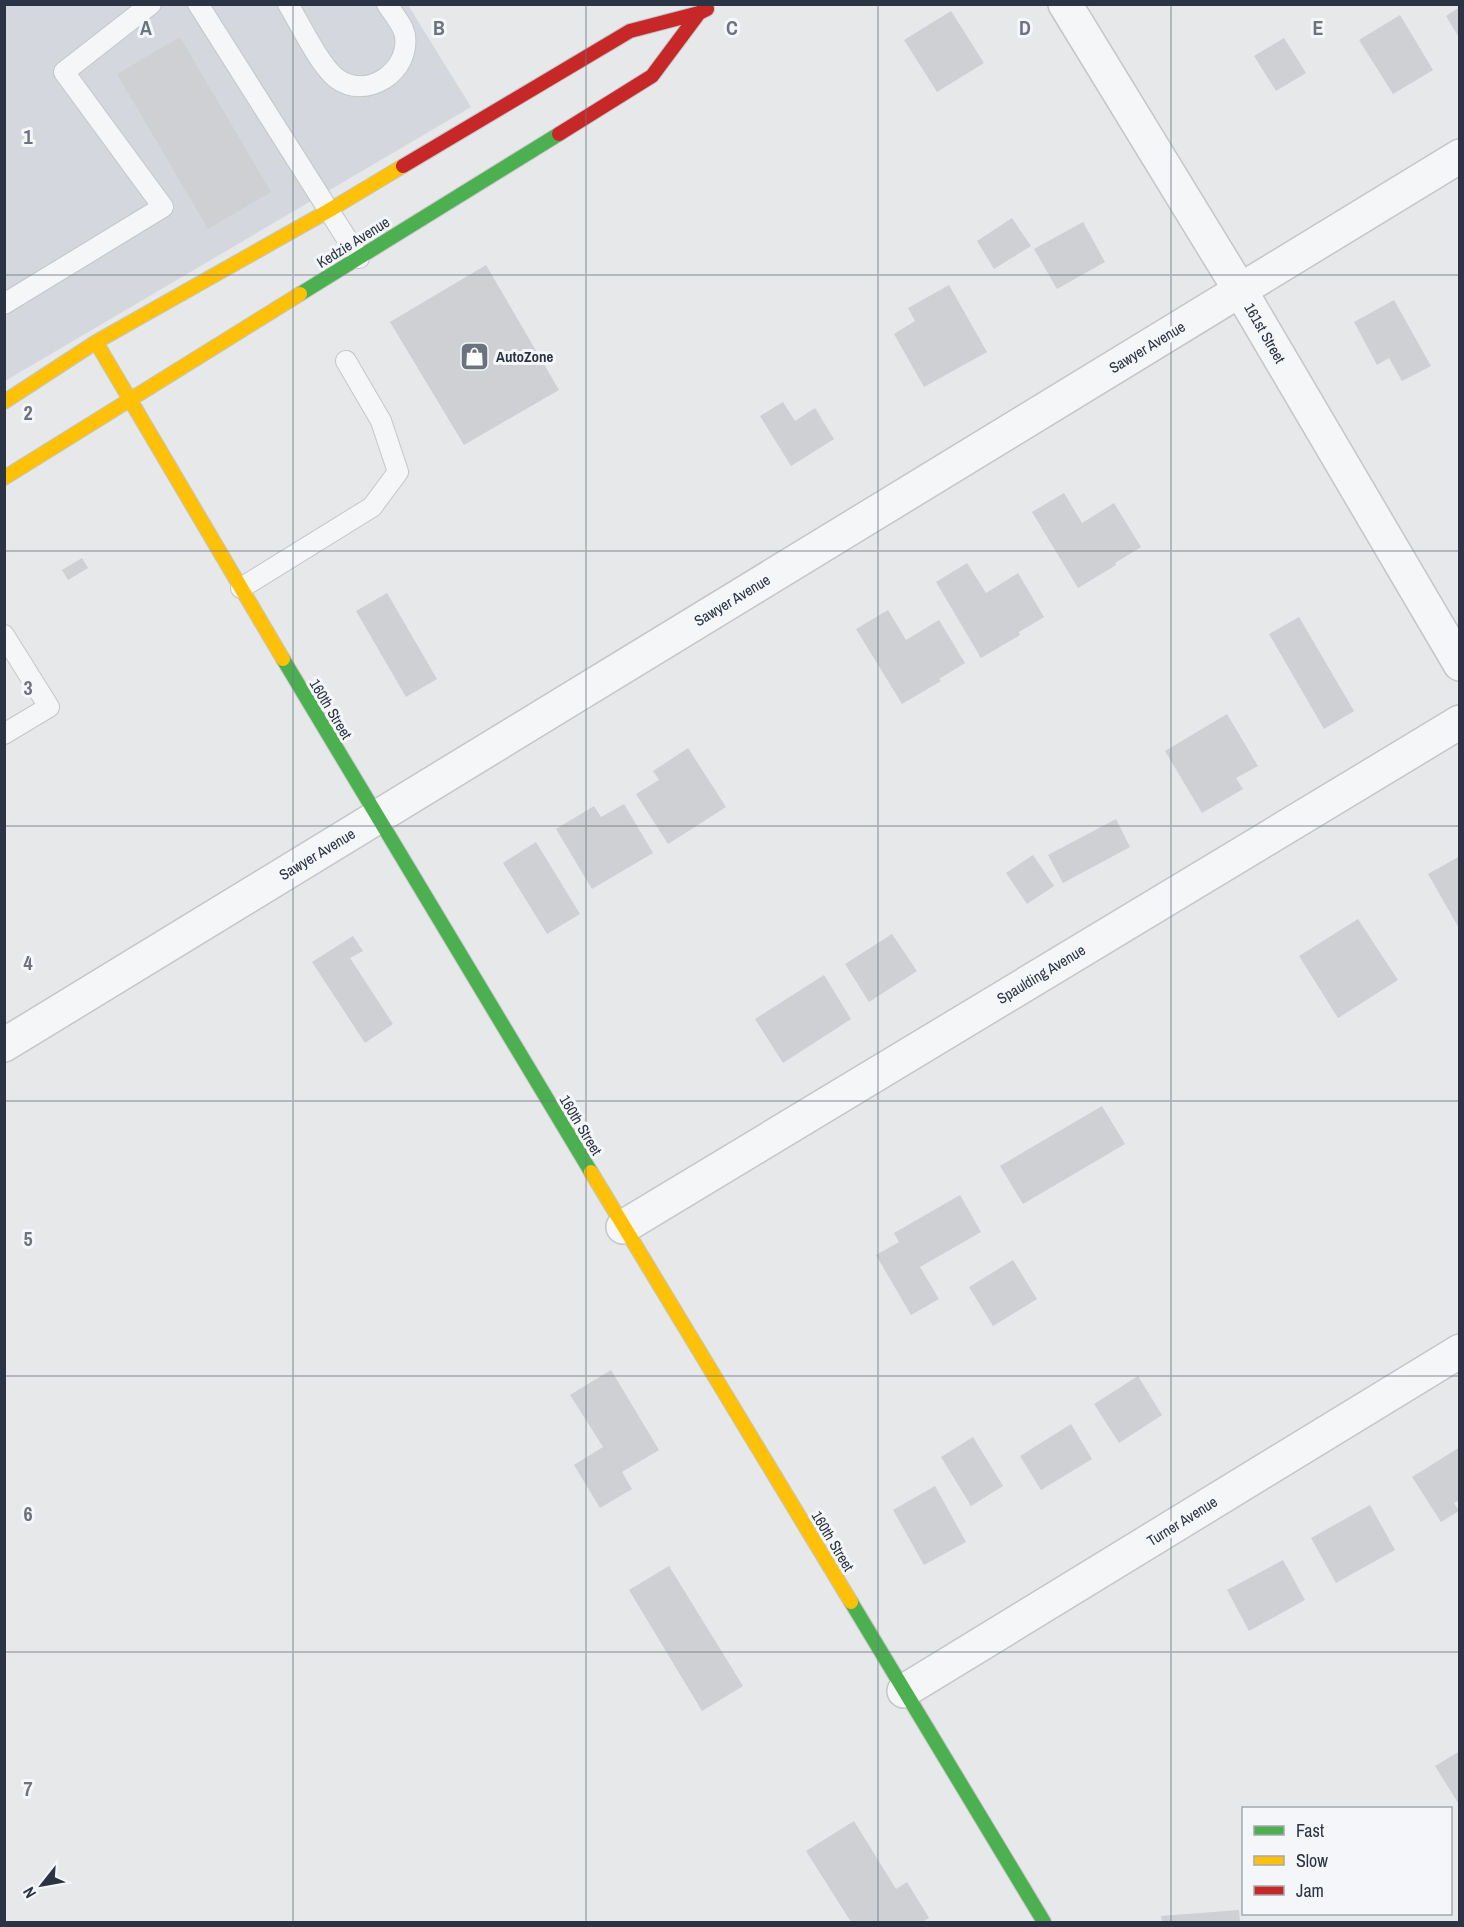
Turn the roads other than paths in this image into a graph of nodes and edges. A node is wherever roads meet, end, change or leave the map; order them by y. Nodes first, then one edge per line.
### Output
1 (151, 4) edge
2 (198, 4) edge
3 (288, 4) edge
4 (387, 4) edge
5 (1065, 4) edge
6 (702, 7) edge
7 (1460, 156) edge
8 (328, 212) junction
9 (359, 258) junction
10 (1240, 290) junction
11 (4, 304) edge
12 (96, 342) junction
13 (346, 361) dead end
14 (129, 400) junction
15 (4, 402) edge
16 (4, 478) edge
17 (241, 588) junction
18 (4, 635) edge
19 (1460, 663) edge
20 (1460, 722) edge
21 (4, 734) edge
22 (377, 818) junction
23 (4, 1044) edge
24 (623, 1227) junction
25 (1460, 1351) edge
26 (904, 1691) junction
27 (1044, 1923) edge

1 - 11 lane
2 - 8 lane
3 - 4 lane
5 - 10 street, 161st Street
6 - 8 street, Kedzie Avenue
6 - 9 street, Kedzie Avenue
7 - 10 street, Sawyer Avenue
8 - 9 lane
8 - 12 street, Kedzie Avenue
9 - 14 street, Kedzie Avenue
10 - 19 street, 161st Street
10 - 22 street, Sawyer Avenue
12 - 14 street, 160th Street
12 - 15 street, Kedzie Avenue
13 - 17 lane
14 - 16 street, Kedzie Avenue
14 - 17 street, 160th Street
17 - 22 street, 160th Street
18 - 21 lane
20 - 24 street, Spaulding Avenue
22 - 23 street, Sawyer Avenue
22 - 24 street, 160th Street
24 - 26 street, 160th Street
25 - 26 street, Turner Avenue
26 - 27 street, 160th Street

